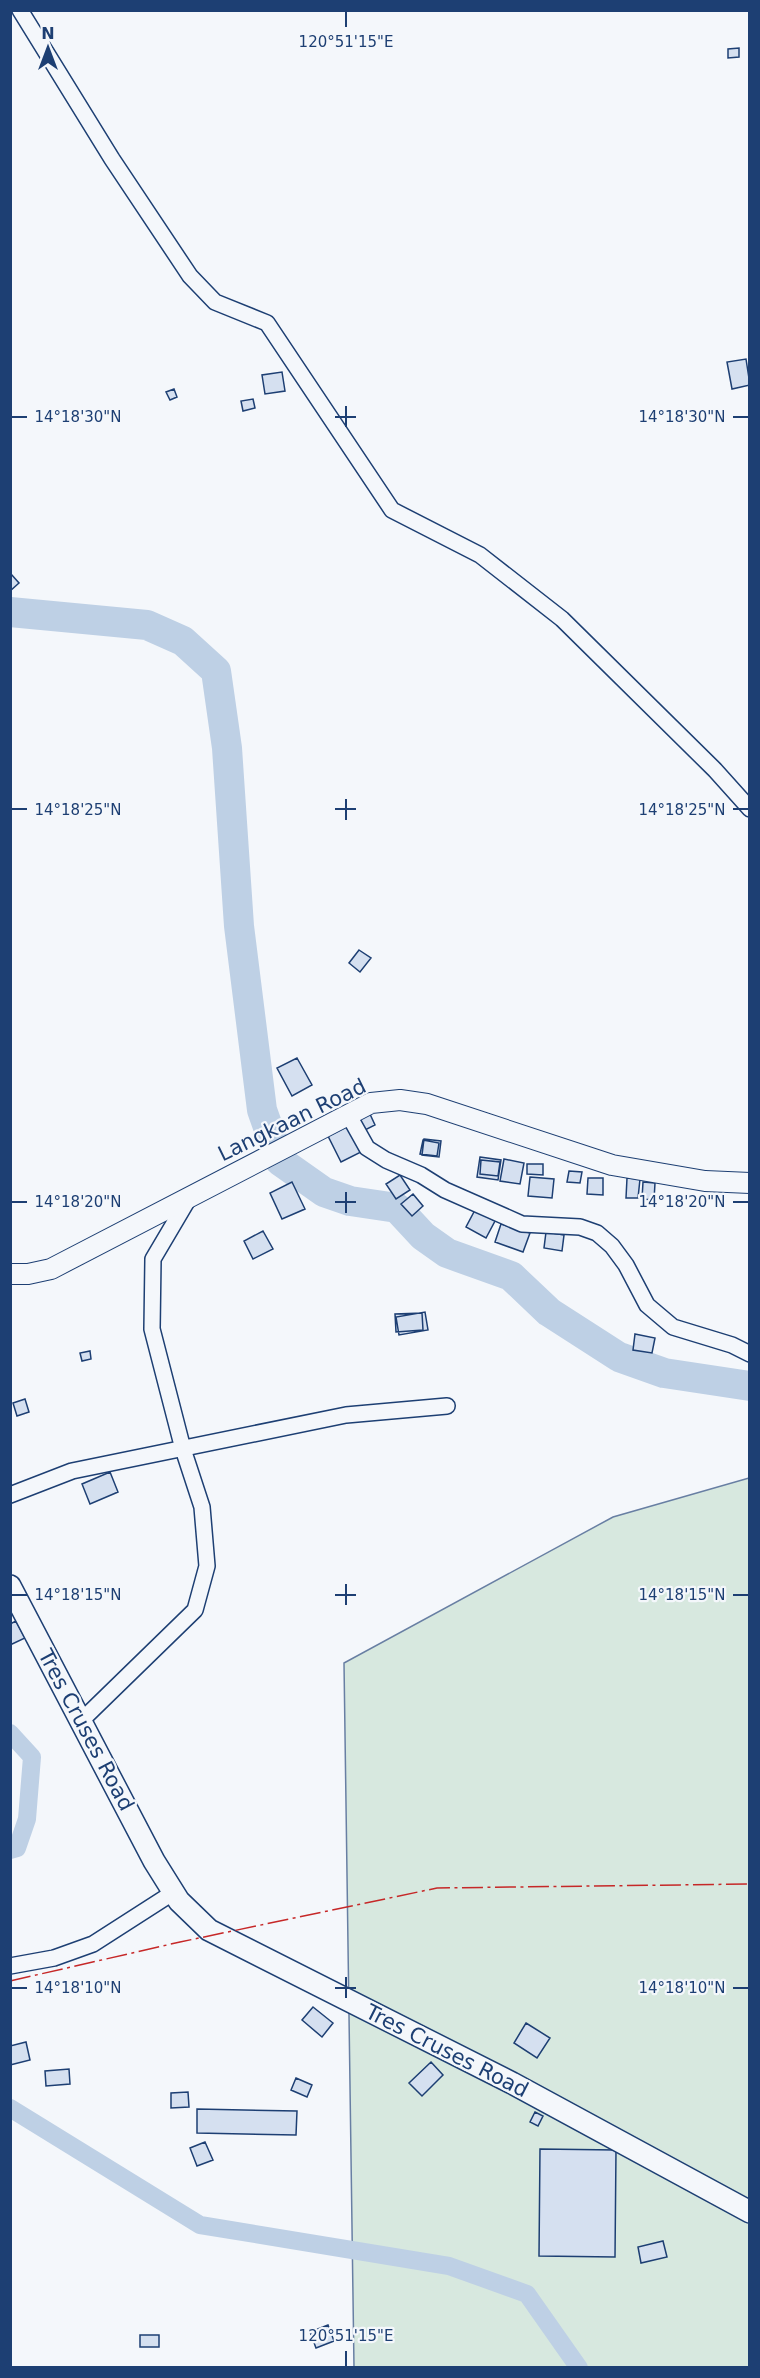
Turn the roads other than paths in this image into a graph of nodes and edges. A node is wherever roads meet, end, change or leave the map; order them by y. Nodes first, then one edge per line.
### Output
1 (20, 10) edge
2 (750, 808) edge
3 (348, 1114) junction
4 (750, 1184) edge
5 (189, 1197) junction
6 (10, 1274) edge
7 (750, 1354) edge
8 (447, 1406) dead end
9 (183, 1449) junction
10 (10, 1495) edge
11 (10, 1586) edge
12 (81, 1720) junction
13 (174, 1892) junction
14 (10, 1966) edge
15 (750, 2212) edge

1 - 2 street
3 - 4 street, Langkaan Road
3 - 5 street, Langkaan Road
3 - 7 street
5 - 6 street, Langkaan Road
5 - 9 street
8 - 9 street
9 - 10 street
9 - 12 street
11 - 12 main road, Tres Cruses Road
12 - 13 main road, Tres Cruses Road
13 - 14 street
13 - 15 main road, Tres Cruses Road

